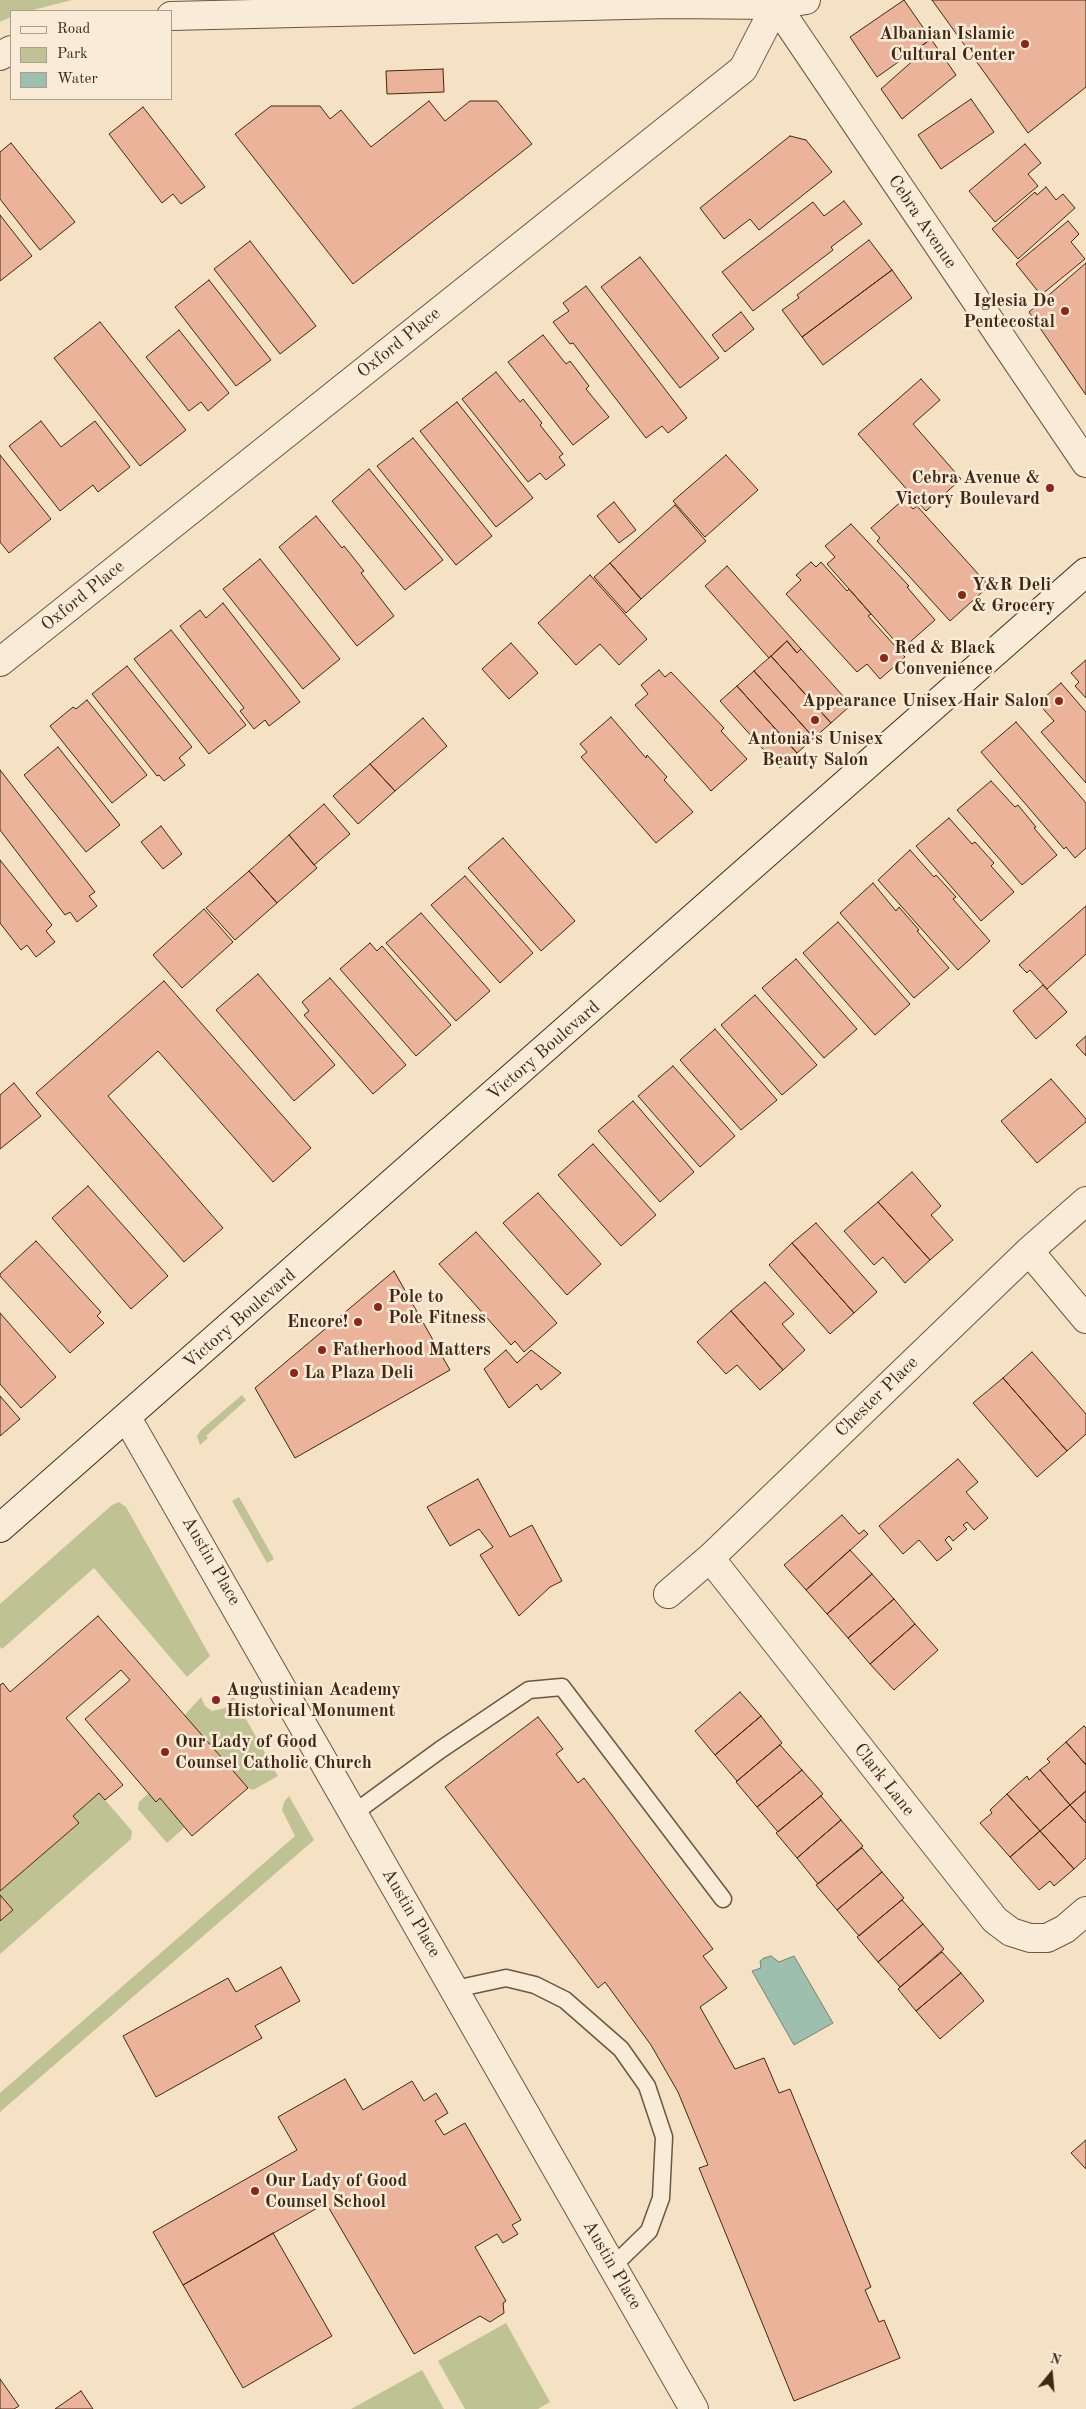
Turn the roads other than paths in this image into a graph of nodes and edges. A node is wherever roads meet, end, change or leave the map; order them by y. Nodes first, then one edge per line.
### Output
1 (806, 0) edge
2 (776, 5) junction
3 (172, 16) edge
4 (1086, 463) edge
5 (1086, 572) edge
6 (0, 662) edge
7 (1086, 1200) edge
8 (1029, 1251) junction
9 (1086, 1319) edge
10 (127, 1418) junction
11 (0, 1528) edge
12 (710, 1558) junction
13 (668, 1594) dead end
14 (354, 1813) junction
15 (723, 1898) dead end
16 (1086, 1911) edge
17 (455, 1989) junction
18 (613, 2266) junction
19 (694, 2409) edge

1 - 2 street
2 - 3 street
2 - 4 street, Cebra Avenue
2 - 6 street, Oxford Place
5 - 10 street, Victory Boulevard
7 - 8 street, Chester Place
8 - 9 street
8 - 12 street, Chester Place
10 - 11 street, Victory Boulevard
10 - 14 street, Austin Place
12 - 13 street, Chester Place
12 - 16 street, Clark Lane
14 - 15 lane
14 - 17 street, Austin Place
17 - 18 street, Austin Place
17 - 18 lane
18 - 19 street, Austin Place

